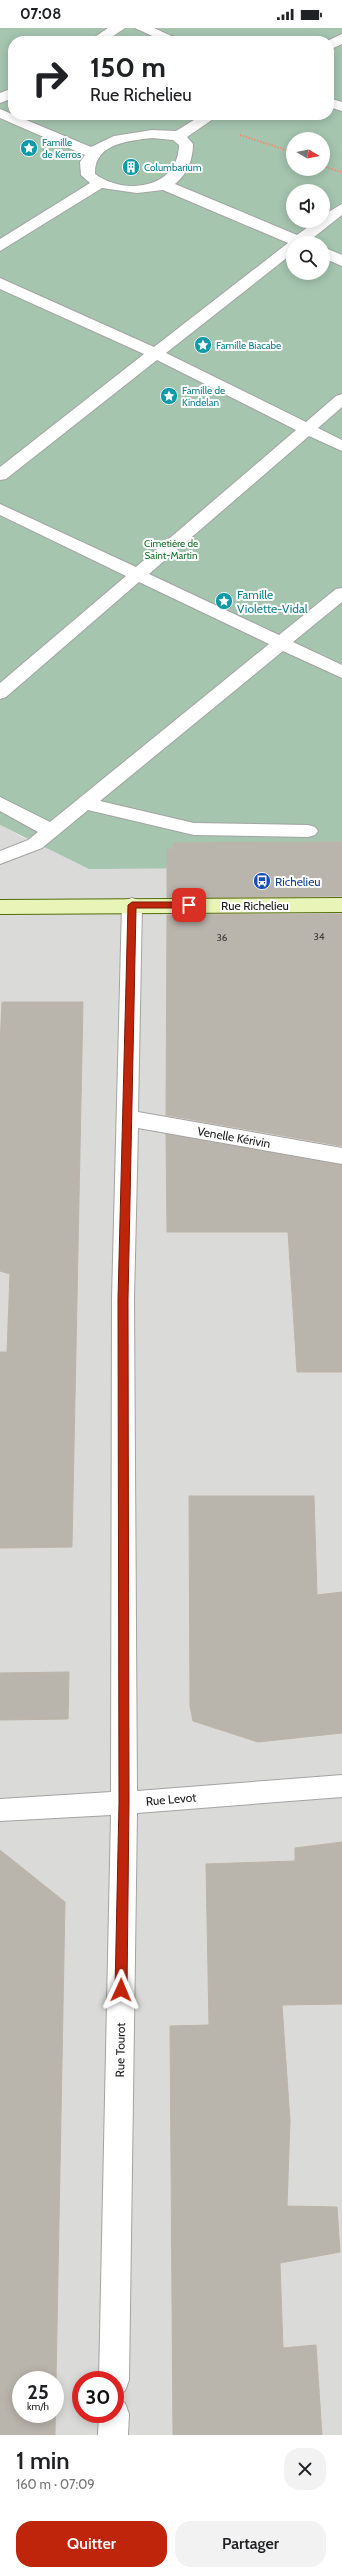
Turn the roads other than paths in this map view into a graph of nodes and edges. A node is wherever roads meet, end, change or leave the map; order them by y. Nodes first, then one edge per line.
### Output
1 (118, 28) edge
2 (142, 28) edge
3 (104, 36) edge
4 (162, 36) edge
5 (16, 120) edge
6 (204, 120) edge
7 (178, 136) junction
8 (92, 153) junction
9 (100, 184) junction
10 (164, 185) junction
11 (342, 208) edge
12 (307, 236) edge
13 (286, 238) edge
14 (0, 246) edge
15 (286, 252) edge
16 (330, 255) edge
17 (342, 260) edge
18 (0, 283) edge
19 (154, 353) junction
20 (342, 399) edge
21 (308, 429) junction
22 (342, 446) edge
23 (0, 475) edge
24 (0, 509) edge
25 (137, 574) junction
26 (342, 593) edge
27 (281, 642) junction
28 (342, 672) edge
29 (0, 693) edge
30 (0, 803) edge
31 (83, 804) junction
32 (50, 830) junction
33 (308, 831) dead end
34 (0, 858) edge
35 (132, 905) junction
36 (342, 905) edge
37 (0, 907) edge
38 (126, 1118) junction
39 (342, 1156) edge
40 (342, 1786) edge
41 (124, 1803) junction
42 (0, 1810) edge
43 (114, 2371) edge
44 (114, 2423) edge
45 (113, 2435) edge

1 - 3 street
2 - 4 street
5 - 8 street
6 - 7 street
7 - 8 street
7 - 10 street
8 - 9 street
9 - 10 street
9 - 14 street
10 - 13 street
11 - 12 street
15 - 19 street
16 - 17 street
18 - 19 street
19 - 21 street
19 - 23 street
20 - 21 street
21 - 22 street
21 - 25 street
24 - 25 street
25 - 27 street
25 - 29 street
26 - 27 street
27 - 28 street
27 - 31 street
30 - 32 street
31 - 32 street
31 - 33 street
32 - 34 street
35 - 36 street, Rue Richelieu
35 - 37 street, Rue Richelieu
35 - 38 street, Rue Tourot
38 - 39 street, Venelle Kérivin
38 - 41 street, Rue Tourot
40 - 41 street, Rue Levot
41 - 42 street, Rue Levot
41 - 43 street, Rue Tourot
44 - 45 street

